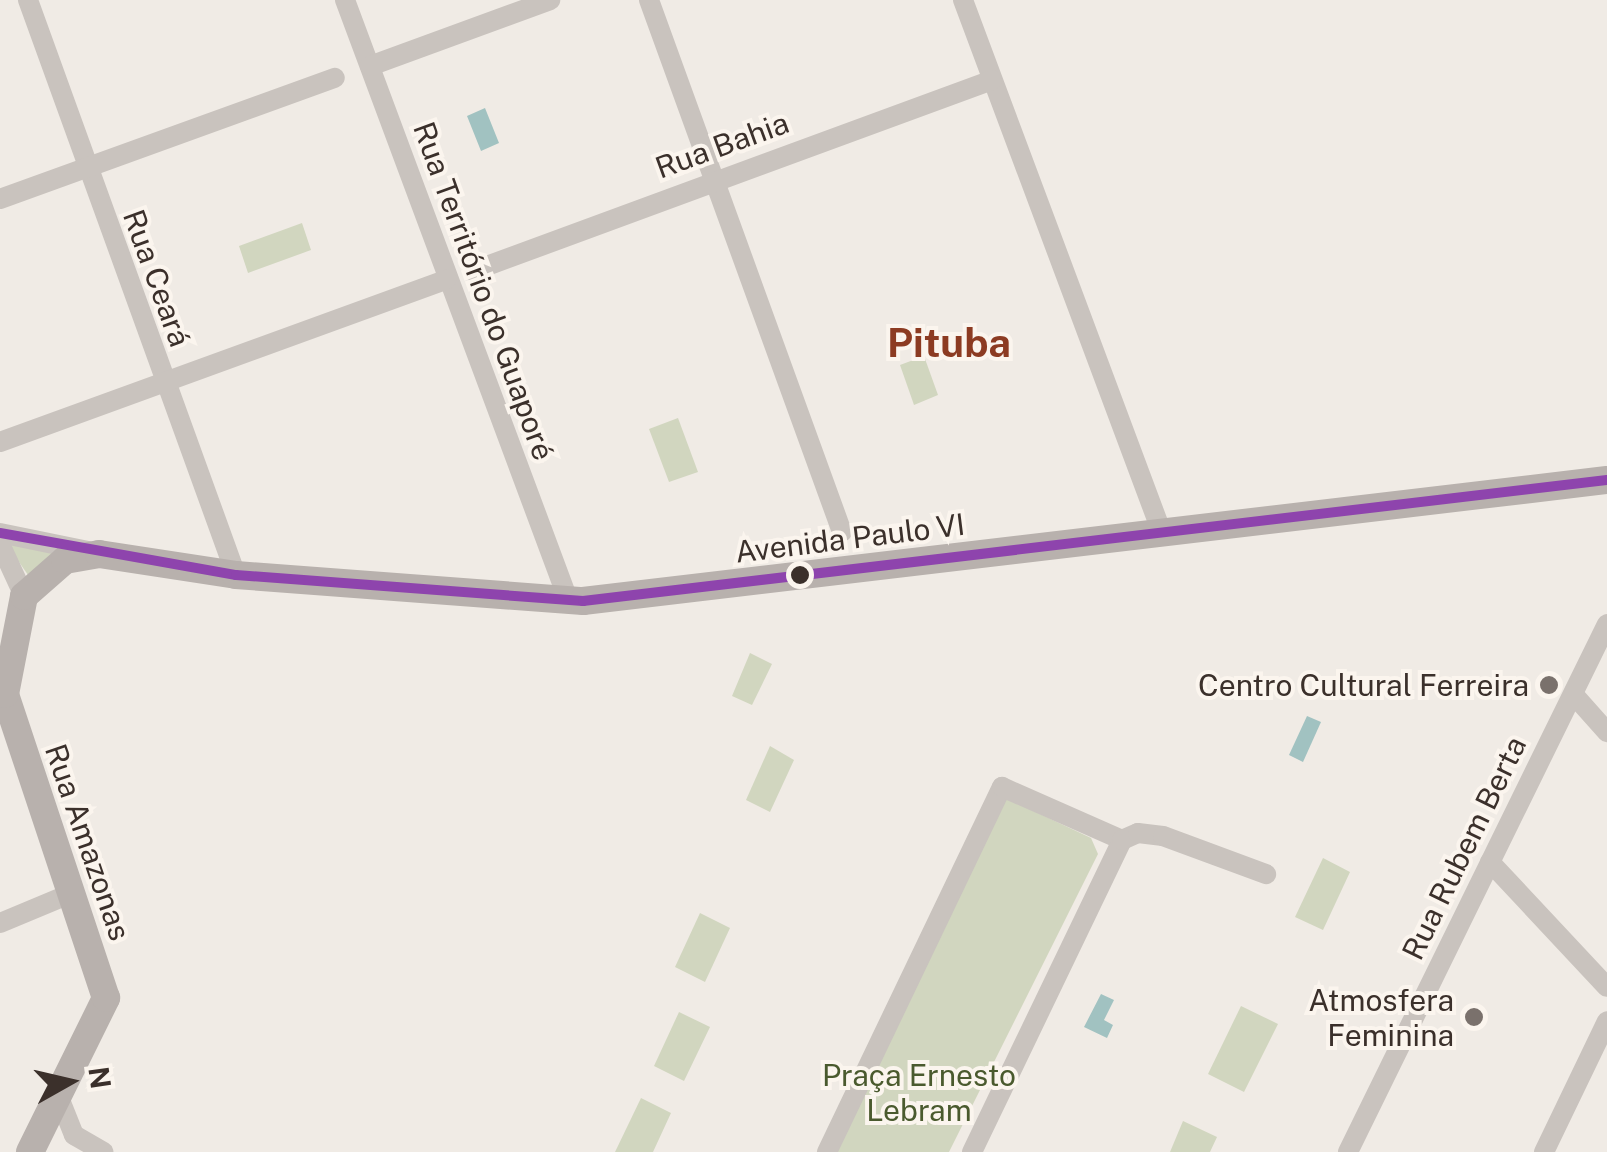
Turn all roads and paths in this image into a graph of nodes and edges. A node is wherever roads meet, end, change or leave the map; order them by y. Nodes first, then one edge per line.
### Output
1 (28, 0) edge
2 (344, 0) edge
3 (550, 0) edge
4 (648, 0) edge
5 (964, 0) edge
6 (370, 66) junction
7 (335, 78) dead end
8 (992, 80) junction
9 (84, 169) junction
10 (714, 179) junction
11 (0, 199) edge
12 (473, 271) dead end
13 (446, 280) junction
14 (164, 384) junction
15 (0, 442) edge
16 (1607, 480) edge
17 (0, 532) edge
18 (842, 532) dead end
19 (1162, 533) junction
20 (0, 544) edge
21 (100, 554) junction
22 (236, 575) junction
23 (24, 596) junction
24 (569, 602) junction
25 (1607, 624) edge
26 (3, 695) edge
27 (1574, 695) junction
28 (1607, 732) edge
29 (1122, 840) junction
30 (1490, 862) junction
31 (1266, 874) dead end
32 (72, 894) junction
33 (0, 922) edge
34 (1607, 987) edge
35 (1607, 1021) edge
36 (58, 1095) junction
37 (30, 1152) edge
38 (104, 1152) edge
39 (828, 1152) edge
40 (972, 1152) edge
41 (1348, 1152) edge
42 (1544, 1152) edge

1 - 9 street, Rua Ceará
2 - 6 street, Rua Território do Guaporé
3 - 6 street
4 - 10 street
5 - 8 street
6 - 13 street, Rua Território do Guaporé
7 - 9 street
8 - 10 street, Rua Bahia
8 - 19 street
9 - 11 street
9 - 14 street, Rua Ceará
10 - 12 street, Rua Bahia
10 - 18 street
13 - 14 street
13 - 24 street, Rua Território do Guaporé
14 - 15 street
14 - 22 street, Rua Ceará
16 - 19 main road, Avenida Paulo VI
17 - 21 street, Avenida Paulo VI
19 - 24 main road, Avenida Paulo VI
20 - 23 street
21 - 22 main road, Avenida Paulo VI
21 - 23 main road, Avenida Paulo VI
22 - 24 main road, Avenida Paulo VI
23 - 26 main road, Rua Amazonas
25 - 27 street, Rua Rubem Berta
26 - 32 main road, Rua Amazonas
27 - 28 street
27 - 30 street, Rua Rubem Berta
29 - 31 street
29 - 39 street
29 - 40 street
30 - 34 street
30 - 41 street, Rua Rubem Berta
32 - 33 street
32 - 36 main road, Rua Amazonas
35 - 42 street
36 - 37 main road, Rua Amazonas
36 - 38 street

